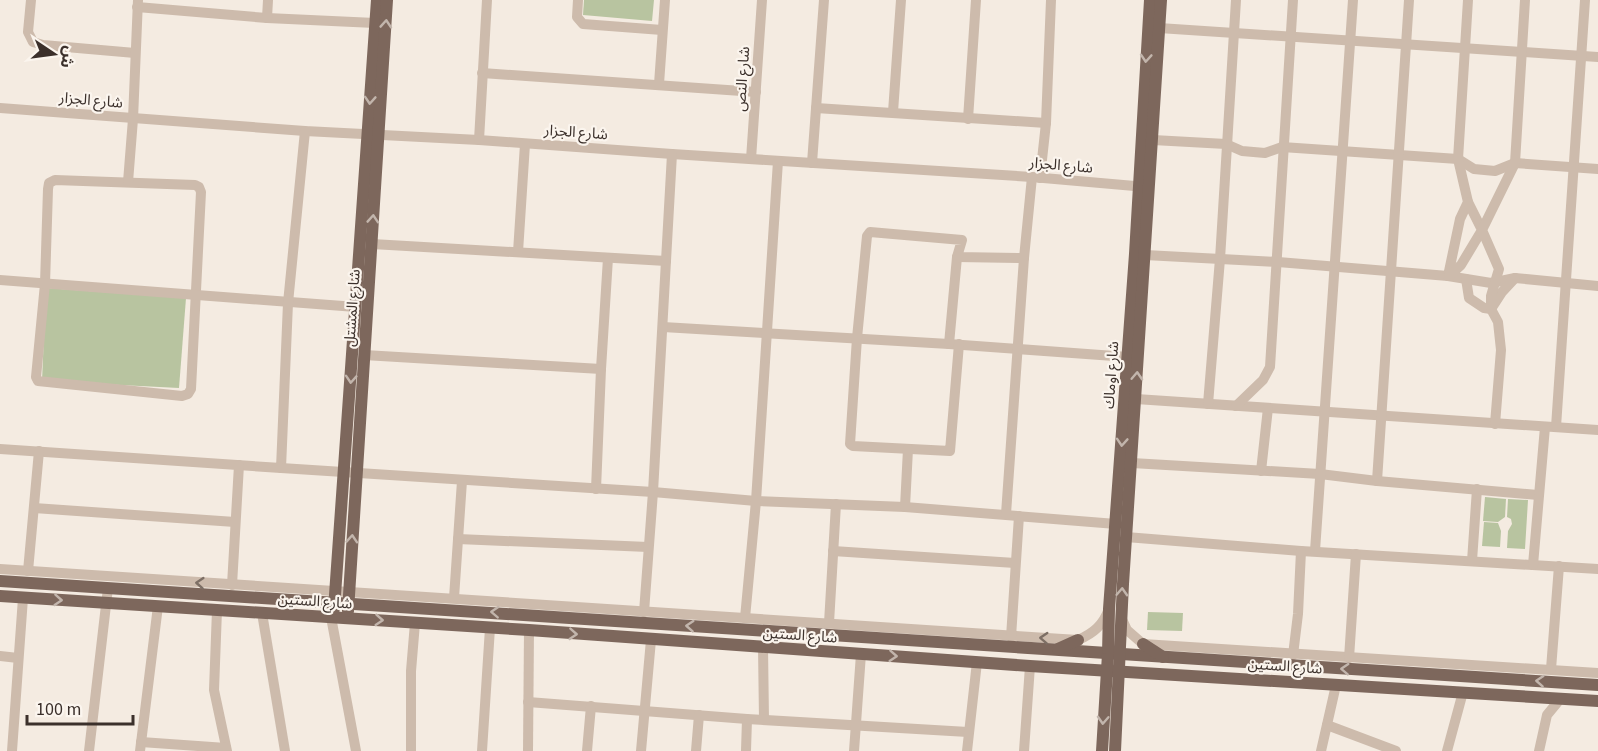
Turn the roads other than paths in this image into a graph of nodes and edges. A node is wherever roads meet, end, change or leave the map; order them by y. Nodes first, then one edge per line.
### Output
1 (32, 0) edge
2 (268, 0) edge
3 (377, 0) edge
4 (387, 0) edge
5 (487, 0) edge
6 (578, 0) edge
7 (665, 0) edge
8 (762, 0) edge
9 (824, 0) edge
10 (901, 0) edge
11 (976, 0) edge
12 (1051, 0) edge
13 (1150, 0) edge
14 (1161, 0) edge
15 (1236, 0) edge
16 (1293, 0) edge
17 (1353, 0) edge
18 (1409, 0) edge
19 (1468, 0) edge
20 (1525, 0) edge
21 (1585, 0) edge
22 (138, 4) edge
23 (267, 18) junction
24 (375, 23) junction
25 (1159, 28) junction
26 (662, 30) junction
27 (1234, 33) junction
28 (1290, 36) junction
29 (1350, 41) junction
30 (1406, 45) junction
31 (1464, 49) junction
32 (1522, 52) junction
33 (135, 53) junction
34 (1581, 56) junction
35 (1598, 57) edge
36 (482, 73) junction
37 (659, 84) junction
38 (756, 92) junction
39 (0, 108) edge
40 (816, 108) junction
41 (893, 112) junction
42 (133, 119) junction
43 (968, 119) junction
44 (1046, 123) junction
45 (305, 131) junction
46 (373, 133) junction
47 (479, 140) junction
48 (1153, 140) junction
49 (525, 144) junction
50 (1226, 144) junction
51 (1282, 147) junction
52 (1342, 152) junction
53 (672, 154) junction
54 (1400, 155) junction
55 (751, 159) junction
56 (1458, 159) junction
57 (778, 161) junction
58 (812, 163) junction
59 (1515, 163) junction
60 (1573, 167) junction
61 (1598, 169) edge
62 (1036, 177) junction
63 (128, 183) junction
64 (1144, 187) junction
65 (1468, 202) junction
66 (1482, 230) junction
67 (372, 244) junction
68 (518, 252) junction
69 (1145, 255) junction
70 (957, 257) junction
71 (608, 258) junction
72 (1024, 258) junction
73 (1220, 259) junction
74 (666, 261) junction
75 (1278, 262) junction
76 (1334, 267) junction
77 (1391, 272) junction
78 (1448, 276) junction
79 (1515, 278) junction
80 (1466, 279) junction
81 (0, 280) edge
82 (1494, 282) junction
83 (1566, 283) junction
84 (45, 284) junction
85 (1598, 286) edge
86 (195, 295) junction
87 (288, 303) junction
88 (356, 307) junction
89 (1491, 309) junction
90 (663, 327) junction
91 (767, 333) junction
92 (857, 338) junction
93 (954, 344) junction
94 (1018, 348) junction
95 (364, 355) junction
96 (1128, 357) junction
97 (601, 369) junction
98 (1136, 399) junction
99 (1208, 404) junction
100 (1236, 406) junction
101 (1268, 408) junction
102 (1325, 414) junction
103 (1383, 415) junction
104 (1495, 424) junction
105 (1550, 427) junction
106 (1598, 430) edge
107 (0, 449) edge
108 (908, 450) junction
109 (39, 451) junction
110 (1132, 463) junction
111 (239, 465) junction
112 (281, 468) junction
113 (1261, 471) junction
114 (351, 472) junction
115 (1320, 474) junction
116 (462, 481) junction
117 (1377, 482) junction
118 (596, 489) junction
119 (1477, 489) junction
120 (653, 492) junction
121 (1538, 495) junction
122 (756, 501) junction
123 (836, 504) junction
124 (905, 507) junction
125 (34, 508) junction
126 (1006, 514) junction
127 (1019, 516) junction
128 (235, 522) junction
129 (1116, 524) junction
130 (1126, 537) junction
131 (458, 538) junction
132 (648, 547) junction
133 (833, 551) junction
134 (1301, 551) junction
135 (1315, 551) junction
136 (1356, 554) junction
137 (1472, 561) junction
138 (1015, 563) junction
139 (1533, 565) junction
140 (1559, 566) junction
141 (0, 569) edge
142 (1598, 569) edge
143 (28, 571) junction
144 (0, 581) edge
145 (232, 585) junction
146 (108, 588) junction
147 (131, 590) junction
148 (0, 596) edge
149 (23, 598) junction
150 (342, 598) junction
151 (454, 598) junction
152 (106, 603) junction
153 (130, 604) junction
154 (158, 606) junction
155 (1109, 609) junction
156 (217, 610) junction
157 (532, 610) junction
158 (644, 612) junction
159 (262, 613) junction
160 (1121, 616) junction
161 (331, 617) junction
162 (347, 618) junction
163 (746, 618) junction
164 (415, 623) junction
165 (829, 623) junction
166 (719, 627) junction
167 (490, 628) junction
168 (737, 628) junction
169 (843, 629) junction
170 (529, 630) junction
171 (1011, 636) junction
172 (651, 640) junction
173 (1078, 640) junction
174 (717, 644) junction
175 (1143, 644) junction
176 (736, 645) junction
177 (764, 647) junction
178 (1055, 650) junction
179 (861, 654) junction
180 (1114, 655) junction
181 (1293, 655) junction
182 (0, 656) edge
183 (18, 658) junction
184 (1164, 658) junction
185 (1349, 658) junction
186 (1223, 661) junction
187 (977, 662) junction
188 (1030, 666) junction
189 (1551, 669) junction
190 (1113, 671) junction
191 (1598, 673) edge
192 (1224, 677) junction
193 (1336, 685) junction
194 (1598, 685) edge
195 (1463, 692) junction
196 (1105, 696) junction
197 (1118, 697) junction
198 (1538, 697) junction
199 (1560, 698) junction
200 (1598, 701) edge
201 (528, 702) junction
202 (591, 706) junction
203 (644, 710) junction
204 (699, 715) junction
205 (1547, 715) junction
206 (747, 719) junction
207 (764, 720) junction
208 (855, 725) junction
209 (1327, 725) junction
210 (968, 732) junction
211 (140, 746) edge
212 (227, 749) edge
213 (1392, 750) edge
214 (12, 751) edge
215 (89, 751) edge
216 (285, 751) edge
217 (356, 751) edge
218 (411, 751) edge
219 (482, 751) edge
220 (528, 751) edge
221 (588, 751) edge
222 (641, 751) edge
223 (696, 751) edge
224 (746, 751) edge
225 (854, 751) edge
226 (968, 751) edge
227 (1024, 751) edge
228 (1102, 751) edge
229 (1115, 751) edge
230 (1321, 751) edge
231 (1447, 751) edge
232 (1539, 751) edge

1 - 33 street
2 - 23 street
3 - 24 main road, شارع المشتل
46 -> 4 main road, شارع المشتل
5 - 36 street
6 - 26 street
7 - 26 street
8 - 38 street, شارع النص
9 - 40 street
10 - 41 street
11 - 43 street
12 - 44 street
13 -> 64 main road, شارع اوماك
14 - 25 main road, شارع اوماك
15 - 27 street
16 - 28 street
17 - 29 street
18 - 30 street
19 - 31 street
20 - 32 street
21 - 34 street
22 - 23 street
22 - 33 street
23 - 24 street
24 -> 46 main road, شارع المشتل
25 - 27 street
25 - 48 main road, شارع اوماك
26 - 37 street
27 - 28 street
27 - 50 street
28 - 29 street
28 - 51 street
29 - 30 street
29 - 52 street
30 - 31 street
30 - 54 street
31 - 32 street
31 - 56 street
32 - 34 street
32 - 59 street
33 - 42 street
34 - 35 street
34 - 60 street
36 - 37 street
36 - 47 street
37 - 38 street
38 - 55 street, شارع النص
39 - 42 street, شارع الجزار
40 - 41 street
40 - 58 street
41 - 43 street
42 - 45 street, شارع الجزار
42 - 63 street
43 - 44 street
44 - 62 street
45 - 46 street, شارع الجزار
45 - 87 street
46 - 47 street, شارع الجزار
67 -> 46 main road, شارع المشتل
46 - 88 main road, شارع المشتل
47 - 49 street, شارع الجزار
48 - 50 street
48 - 64 main road, شارع اوماك
49 - 53 street, شارع الجزار
49 - 68 street
50 - 51 street
50 - 73 street
51 - 52 street
51 - 75 street
52 - 54 street
52 - 76 street
53 - 55 street, شارع الجزار
53 - 74 street
54 - 56 street
54 - 77 street
55 - 57 street, شارع الجزار
56 - 59 street
56 - 65 street
57 - 58 street, شارع الجزار
57 - 91 street
58 - 62 street, شارع الجزار
59 - 60 street
59 - 66 street
60 - 61 street
60 - 83 street
62 - 64 street, شارع الجزار
62 - 72 street
63 - 84 street
63 - 86 street
64 - 69 main road, شارع اوماك
64 - 96 main road, شارع اوماك
65 - 66 street
65 - 78 street
66 - 78 street
66 - 82 street
67 - 68 street
67 - 95 main road, شارع المشتل
68 - 71 street
69 - 73 street
98 -> 69 main road, شارع اوماك
70 - 72 street
70 - 92 street
70 - 93 street
71 - 74 street
71 - 97 street
72 - 94 street
73 - 75 street
73 - 99 street
74 - 90 street
75 - 76 street
75 - 100 street
76 - 77 street
76 - 102 street
77 - 78 street
77 - 103 street
78 - 80 street
79 - 82 street
79 - 83 street
79 - 89 street
80 - 82 street
80 - 89 street
81 - 84 street
82 - 89 street
83 - 85 street
83 - 105 street
84 - 86 street
84 - 86 street
86 - 87 street
87 - 88 street
87 - 112 street
88 -> 114 main road, شارع المشتل
89 - 104 street
90 - 91 street
90 - 120 street
91 - 92 street
91 - 122 street
92 - 93 street
92 - 108 street
93 - 94 street
93 - 108 street
94 - 96 street
94 - 126 street
95 - 97 street
95 - 114 main road, شارع المشتل
96 -> 129 main road, شارع اوماك
97 - 118 street
98 - 99 street
98 - 110 main road, شارع اوماك
99 - 100 street
100 - 101 street
101 - 102 street
101 - 113 street
102 - 103 street
102 - 115 street
103 - 104 street
103 - 117 street
104 - 105 street
105 - 106 street
105 - 121 street
107 - 109 street
108 - 124 street
109 - 111 street
109 - 125 street
110 - 113 street
110 - 130 main road, شارع اوماك
111 - 112 street
111 - 128 street
112 - 114 street
113 - 115 street
114 - 116 street
114 - 150 main road, شارع المشتل
115 - 117 street
115 - 135 street
116 - 118 street
116 - 131 street
117 - 119 street
118 - 120 street
119 - 121 street
119 - 137 street
120 - 122 street
120 - 132 street
121 - 139 street
122 - 123 street
122 - 163 street
123 - 124 street
123 - 133 street
124 - 126 street
125 - 128 street
125 - 143 street
126 - 127 street
127 - 129 street
127 - 138 street
128 - 145 street
129 - 155 main road, شارع اوماك
130 - 134 street
160 -> 130 main road, شارع اوماك
131 - 132 street
131 - 151 street
132 - 158 street
133 - 138 street
133 - 165 street
134 - 135 street
134 - 181 street
135 - 136 street
136 - 137 street
136 - 185 street
137 - 139 street
138 - 171 street
139 - 140 street
140 - 142 street
140 - 189 street
141 - 143 street
145 -> 143 street
144 - 146 main road, شارع الستين
145 - 150 street
146 - 147 main road, شارع الستين
146 - 152 street
147 - 150 main road, شارع الستين
147 - 153 main road
148 - 149 main road, شارع الستين
149 -> 152 main road, شارع الستين
149 - 183 street
150 - 151 street
157 -> 150 main road, شارع الستين
150 - 161 main road, شارع المشتل
150 - 162 main road, شارع المشتل
151 - 157 street
152 - 153 main road, شارع الستين
152 - 215 street
153 - 154 main road, شارع الستين
154 - 156 main road, شارع الستين
154 - 211 street
155 - 173 street
155 - 180 main road, شارع اوماك
156 - 159 main road, شارع الستين
156 - 212 street
157 - 158 street
166 -> 157 main road, شارع الستين
158 - 163 street
159 - 161 main road, شارع الستين
159 - 216 street
160 - 175 street
160 - 180 main road, شارع اوماك
161 - 162 main road, شارع الستين
161 - 217 street
162 -> 164 main road, شارع الستين
163 - 165 street
164 - 167 main road, شارع الستين
164 - 218 street
165 - 169 street
166 - 168 main road, شارع الستين
166 - 174 main road
167 - 170 main road, شارع الستين
167 - 219 street
168 - 169 main road, شارع الستين
168 - 176 main road
169 - 171 street
169 - 178 main road, شارع الستين
170 -> 172 main road, شارع الستين
170 - 201 street
173 -> 171 street
172 - 174 main road, شارع الستين
172 - 203 street
173 - 178 main road
174 - 176 main road, شارع الستين
175 - 181 street
175 - 184 main road
176 - 177 main road, شارع الستين
177 - 179 main road, شارع الستين
177 - 207 street
178 - 180 main road, شارع الستين
179 -> 187 main road, شارع الستين
179 - 208 street
180 - 184 main road, شارع الستين
180 - 190 main road, شارع اوماك
181 - 185 street
182 - 183 street
183 - 214 street
184 - 186 main road, شارع الستين
185 - 189 street
186 - 192 main road
194 -> 186 main road, شارع الستين
187 - 188 main road, شارع الستين
187 - 210 street
188 - 190 main road, شارع الستين
188 - 227 street
189 - 191 street
190 - 192 main road, شارع الستين
190 - 196 main road, شارع اوماك
190 - 197 main road, شارع اوماك
192 - 193 main road, شارع الستين
193 - 195 main road, شارع الستين
193 - 209 street
195 - 198 main road, شارع الستين
195 - 231 street
196 - 197 main road
196 -> 228 main road, شارع اوماك
197 - 229 main road, شارع اوماك
198 - 199 main road, شارع الستين
198 - 205 street
199 - 200 main road, شارع الستين
199 - 205 street
201 - 202 street
201 - 220 street
202 - 203 street
202 - 221 street
203 - 204 street
203 - 222 street
204 - 206 street
204 - 223 street
205 - 232 street
206 - 207 street
206 - 224 street
207 - 208 street
208 - 210 street
208 - 225 street
209 - 213 street
209 - 230 street
210 - 226 street
211 - 212 street

